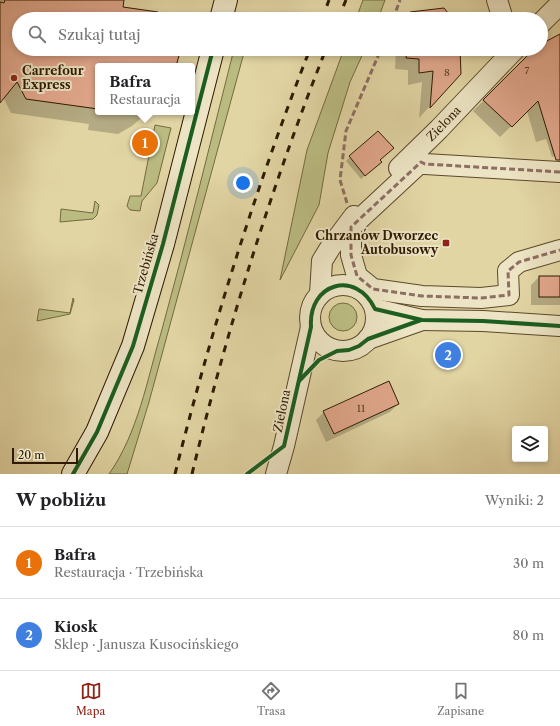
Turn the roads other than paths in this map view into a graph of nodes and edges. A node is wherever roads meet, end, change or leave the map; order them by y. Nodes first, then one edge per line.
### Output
1 (226, 0) edge
2 (496, 0) edge
3 (560, 4) edge
4 (223, 12) edge
5 (500, 12) edge
6 (548, 16) edge
7 (211, 56) edge
8 (506, 56) edge
9 (560, 172) edge
10 (344, 229) junction
11 (560, 250) edge
12 (357, 288) junction
13 (320, 294) junction
14 (375, 309) junction
15 (422, 320) junction
16 (311, 326) junction
17 (560, 326) edge
18 (368, 339) junction
19 (337, 351) junction
20 (299, 381) junction
21 (73, 474) edge
22 (276, 474) edge

1 - 4 street
2 - 5 street
3 - 6 street
7 - 21 street, Trzebińska
8 - 10 street, Zielona
9 - 11 street
10 - 12 street
10 - 13 street, Zielona
12 - 13 street
12 - 14 street
13 - 16 street
14 - 15 street
14 - 18 street
15 - 17 street
15 - 18 street
16 - 19 street
16 - 20 street, Zielona
18 - 19 street
19 - 20 street, Zielona
20 - 22 street, Zielona

